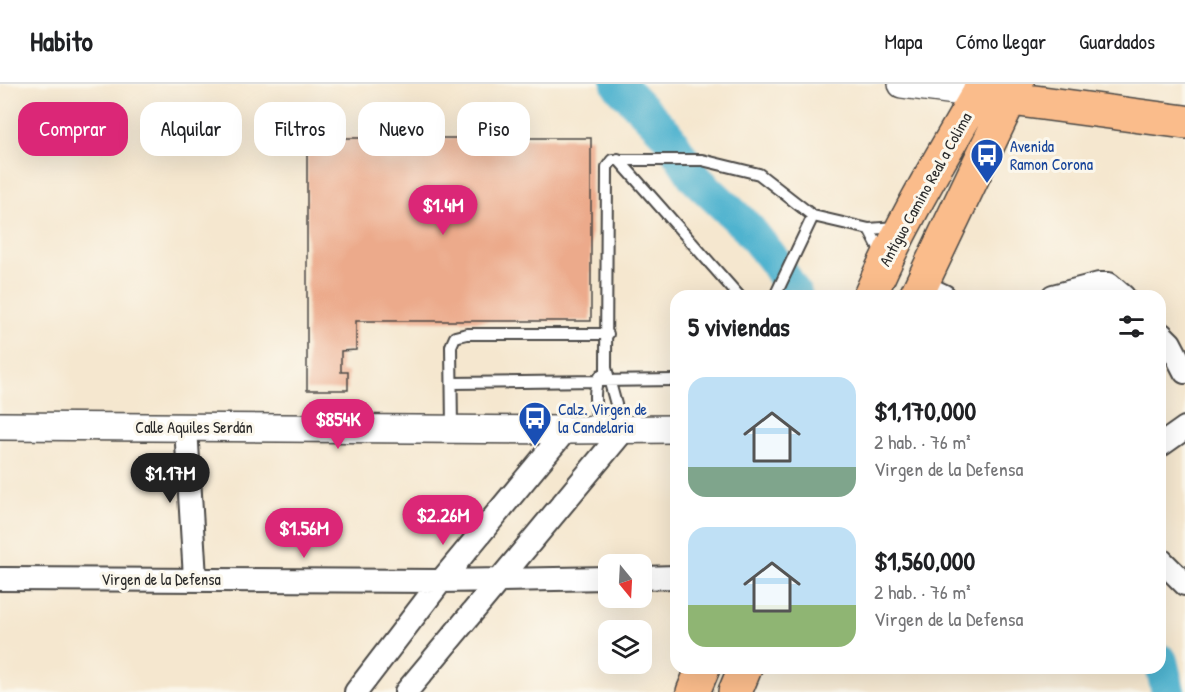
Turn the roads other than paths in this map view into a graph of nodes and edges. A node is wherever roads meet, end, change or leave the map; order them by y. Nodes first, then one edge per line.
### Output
1 (902, 84) edge
2 (1056, 84) edge
3 (980, 89) edge
4 (1014, 91) edge
5 (1185, 102) edge
6 (1185, 122) edge
7 (618, 159) junction
8 (813, 216) junction
9 (903, 226) junction
10 (869, 229) junction
11 (885, 260) junction
12 (734, 290) edge
13 (778, 290) edge
14 (872, 290) edge
15 (928, 290) edge
16 (1076, 290) edge
17 (1116, 290) edge
18 (608, 334) junction
19 (1172, 340) edge
20 (606, 368) junction
21 (1185, 372) edge
22 (597, 380) junction
23 (610, 380) junction
24 (670, 380) edge
25 (452, 383) junction
26 (0, 426) edge
27 (186, 427) junction
28 (1185, 428) edge
29 (452, 429) junction
30 (670, 429) edge
31 (566, 430) junction
32 (611, 430) junction
33 (1166, 441) edge
34 (1166, 564) edge
35 (670, 577) edge
36 (195, 578) junction
37 (598, 578) edge
38 (652, 578) edge
39 (1183, 578) edge
40 (0, 579) edge
41 (499, 580) junction
42 (441, 581) junction
43 (700, 674) edge
44 (742, 674) edge
45 (356, 692) edge
46 (406, 692) edge
47 (693, 692) edge
48 (735, 692) edge

1 - 3 street
2 - 5 main road
3 - 4 main road
3 - 9 main road, Antiguo Camino Real a Colima
4 - 6 main road
4 - 15 main road, Antiguo Camino Real a Colima
7 - 8 lane
7 - 12 lane
7 - 18 lane
8 - 10 lane
8 - 13 lane
9 - 10 lane
9 - 11 main road, Antiguo Camino Real a Colima
10 - 11 lane
11 - 14 main road, Antiguo Camino Real a Colima
16 - 17 street
18 - 20 lane
18 - 25 lane
19 - 21 street
20 - 22 lane
20 - 23 lane
22 - 23 lane
22 - 25 lane
22 - 32 lane
23 - 24 lane
23 - 32 lane
25 - 29 lane
26 - 27 street, Calle Aquiles Serdán
27 - 29 street, Calle Aquiles Serdán
27 - 36 street
28 - 33 street
29 - 31 street, Calle Aquiles Serdán
30 - 32 street, Calle Aquiles Serdán
31 - 32 street, Calle Aquiles Serdán
31 - 42 street
32 - 41 street
34 - 39 street
35 - 38 street
36 - 40 street, Virgen de la Defensa
36 - 42 street, Virgen de la Defensa
37 - 41 street, Virgen de la Defensa
41 - 42 street, Virgen de la Defensa
41 - 46 street
42 - 45 street
43 - 47 main road
44 - 48 main road

